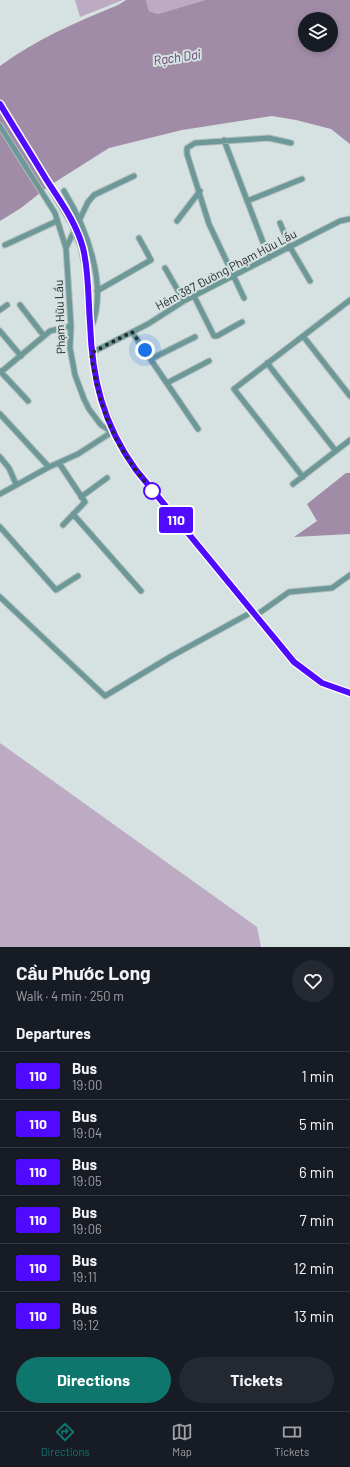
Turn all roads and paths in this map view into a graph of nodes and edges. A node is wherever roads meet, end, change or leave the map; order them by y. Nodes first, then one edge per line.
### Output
1 (0, 104) edge
2 (0, 126) edge
3 (224, 140) junction
4 (291, 143) dead end
5 (134, 176) dead end
6 (302, 179) dead end
7 (64, 191) dead end
8 (200, 191) junction
9 (247, 201) junction
10 (80, 219) junction
11 (350, 219) edge
12 (58, 221) junction
13 (178, 221) dead end
14 (280, 223) dead end
15 (140, 238) dead end
16 (5, 244) dead end
17 (290, 247) junction
18 (66, 248) junction
19 (269, 258) junction
20 (165, 268) dead end
21 (233, 277) junction
22 (310, 281) dead end
23 (97, 291) junction
24 (194, 296) junction
25 (244, 298) dead end
26 (350, 300) edge
27 (184, 301) junction
28 (20, 305) dead end
29 (7, 306) dead end
30 (0, 310) edge
31 (242, 322) dead end
32 (72, 326) junction
33 (0, 331) edge
34 (90, 331) junction
35 (132, 332) junction
36 (44, 336) junction
37 (195, 336) dead end
38 (303, 336) junction
39 (91, 353) junction
40 (21, 356) junction
41 (151, 359) junction
42 (209, 361) dead end
43 (267, 363) junction
44 (1, 371) edge
45 (167, 383) junction
46 (350, 396) edge
47 (28, 401) dead end
48 (0, 414) edge
49 (198, 430) dead end
50 (112, 432) junction
51 (350, 440) edge
52 (335, 450) junction
53 (0, 457) edge
54 (59, 463) junction
55 (49, 467) junction
56 (303, 476) junction
57 (107, 478) dead end
58 (16, 484) junction
59 (293, 484) dead end
60 (0, 494) edge
61 (81, 497) junction
62 (73, 514) junction
63 (63, 525) dead end
64 (0, 527) edge
65 (350, 575) edge
66 (78, 576) dead end
67 (141, 591) dead end
68 (0, 597) edge
69 (254, 614) junction
70 (350, 693) edge

1 - 34 main road, Phạm Hữu Lầu, bridge
2 - 12 street, Phạm Hữu Lầu
3 - 4 street
3 - 8 street
3 - 9 street
5 - 10 street
6 - 9 street
7 - 10 street, Phạm Hữu Lầu
8 - 13 street
8 - 21 street
9 - 19 street
10 - 18 street
10 - 23 street, Phạm Hữu Lầu
11 - 17 street, Hẻm 387 Đường Phạm Hữu Lầu
12 - 16 street
12 - 18 street, Phạm Hữu Lầu
14 - 17 street
15 - 23 street
17 - 19 street, Hẻm 387 Đường Phạm Hữu Lầu
17 - 22 street
18 - 32 street, Phạm Hữu Lầu
19 - 21 street, Hẻm 387 Đường Phạm Hữu Lầu
20 - 27 street
21 - 24 street, Hẻm 387 Đường Phạm Hữu Lầu
21 - 25 street
23 - 34 street, Phạm Hữu Lầu
24 - 27 street, Hẻm 387 Đường Phạm Hữu Lầu
24 - 31 street
26 - 38 street
27 - 35 street, Hẻm 387 Đường Phạm Hữu Lầu
28 - 36 street
29 - 30 street
32 - 36 street
32 - 50 street, Phạm Hữu Lầu
33 - 40 street
34 - 39 main road, Phạm Hữu Lầu
35 - 39 street, Hẻm 387 Đường Phạm Hữu Lầu
35 - 41 street
36 - 40 street
37 - 41 street
38 - 43 street
38 - 46 street
39 - 50 main road, Phạm Hữu Lầu
40 - 44 street
41 - 45 street
42 - 45 street
43 - 52 street
43 - 56 street
44 - 47 street
45 - 49 street
48 - 55 street
50 - 54 street
50 - 69 main road, Phạm Hữu Lầu
51 - 52 street
52 - 56 street
53 - 58 street
54 - 55 street
54 - 61 street
55 - 58 street
56 - 59 street
57 - 61 street
58 - 60 street
61 - 62 street
62 - 63 street
62 - 67 street
64 - 66 street
65 - 69 street
68 - 69 street
69 - 70 main road, Phạm Hữu Lầu

